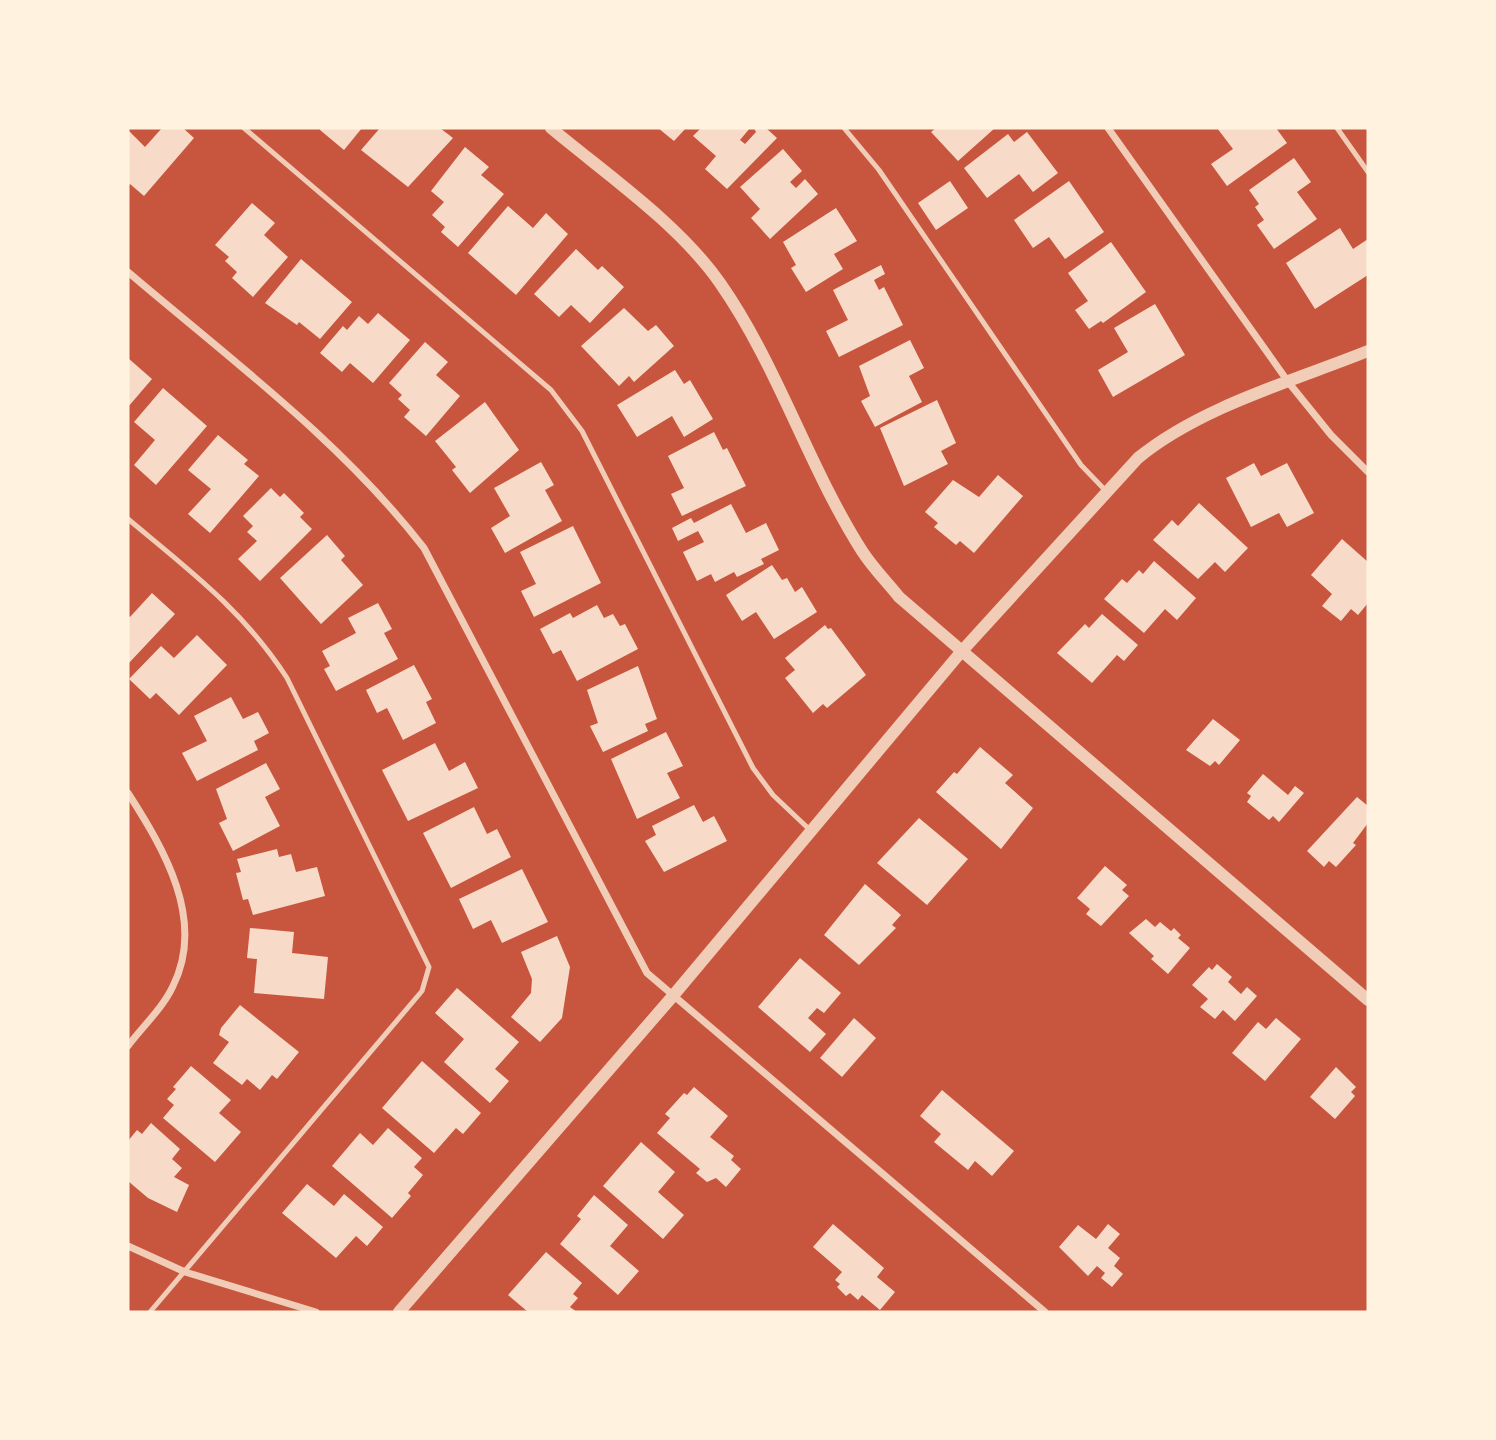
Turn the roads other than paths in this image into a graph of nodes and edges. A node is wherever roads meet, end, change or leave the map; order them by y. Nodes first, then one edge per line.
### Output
1 (244, 128) edge
2 (551, 128) edge
3 (844, 128) edge
4 (1108, 128) edge
5 (1337, 128) edge
6 (1368, 172) edge
7 (128, 272) edge
8 (1368, 351) edge
9 (1289, 383) junction
10 (1368, 472) edge
11 (1105, 491) junction
12 (128, 519) edge
13 (961, 652) junction
14 (128, 793) edge
15 (813, 832) junction
16 (673, 997) junction
17 (1368, 1000) edge
18 (128, 1046) edge
19 (128, 1246) edge
20 (185, 1272) junction
21 (150, 1312) edge
22 (316, 1312) edge
23 (399, 1312) edge
24 (1045, 1312) edge

1 - 15 lane
2 - 13 street
3 - 11 lane
4 - 9 street
5 - 6 lane
7 - 16 street
8 - 9 street
9 - 10 street
9 - 11 street
11 - 13 street
12 - 20 lane
13 - 15 street
13 - 17 street
14 - 18 street
15 - 16 street
16 - 23 street
16 - 24 street
19 - 20 street
20 - 21 lane
20 - 22 street

